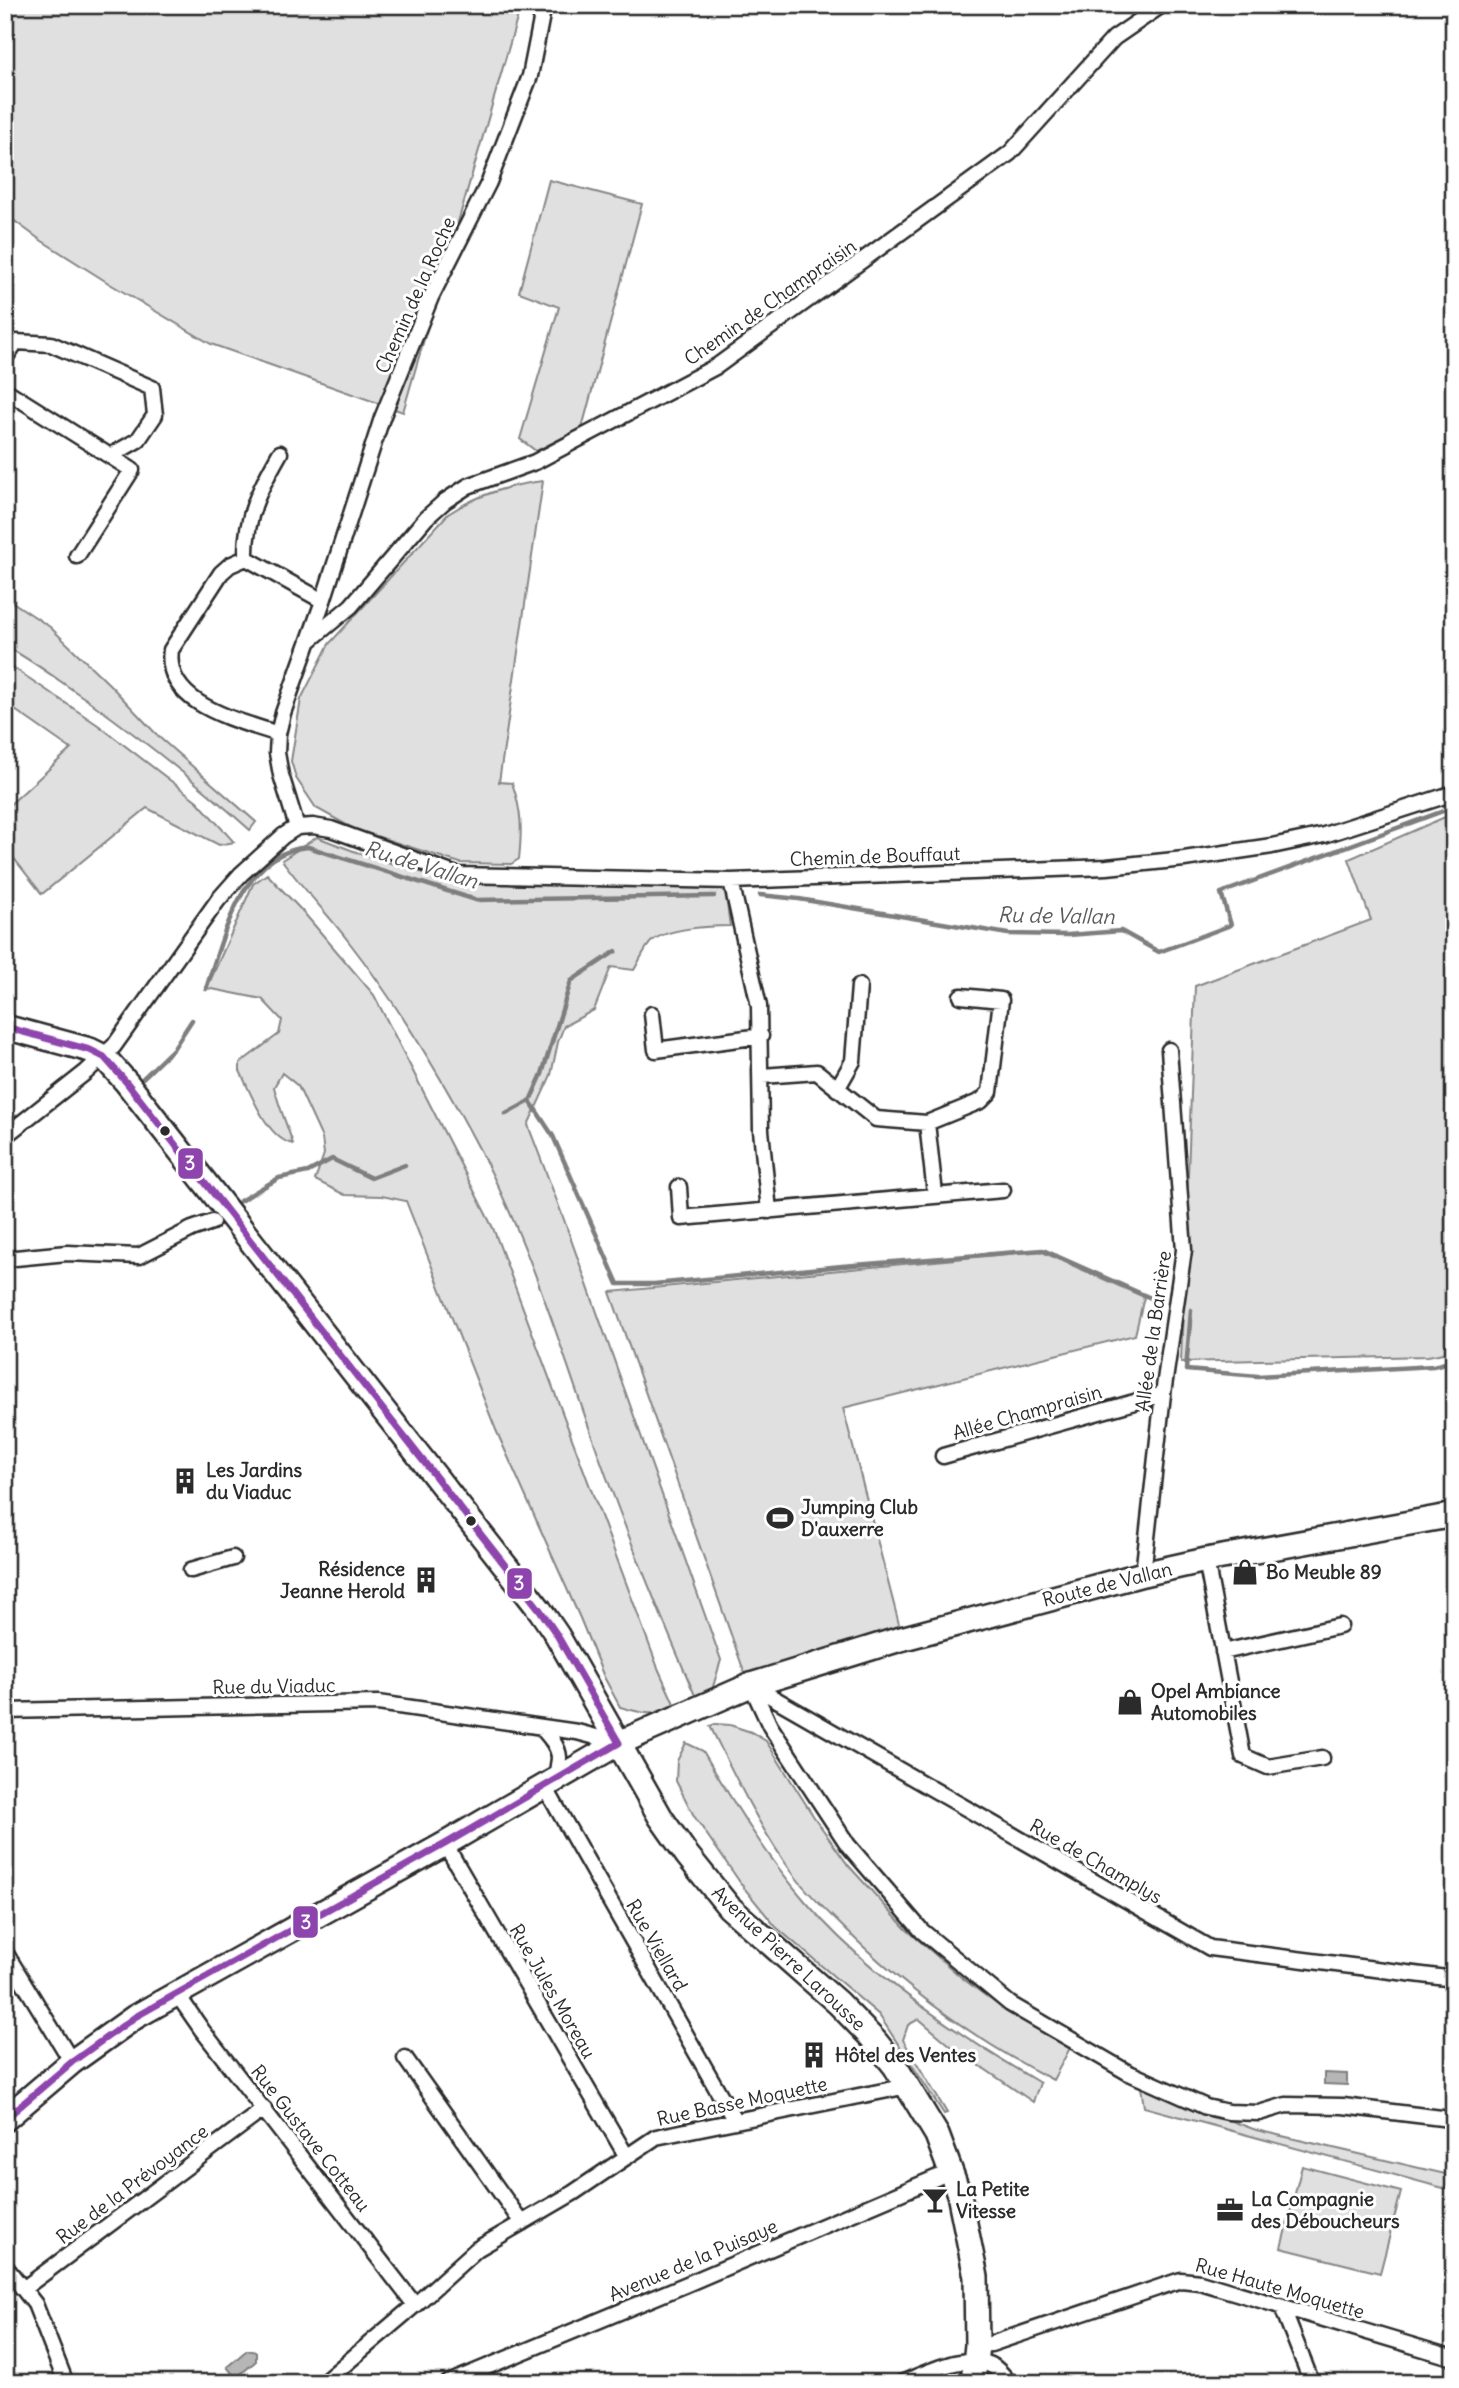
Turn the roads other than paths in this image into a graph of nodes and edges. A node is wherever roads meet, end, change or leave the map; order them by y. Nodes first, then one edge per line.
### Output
1 (544, 5) edge
2 (1162, 5) edge
3 (5, 358) edge
4 (5, 390) edge
5 (280, 453) dead end
6 (110, 456) junction
7 (77, 556) dead end
8 (246, 558) junction
9 (323, 601) junction
10 (310, 640) junction
11 (278, 734) junction
12 (1454, 793) edge
13 (297, 827) junction
14 (732, 886) junction
15 (859, 986) dead end
16 (961, 996) dead end
17 (652, 1014) dead end
18 (5, 1027) edge
19 (761, 1036) junction
20 (1169, 1051) dead end
21 (104, 1057) junction
22 (762, 1076) junction
23 (837, 1089) junction
24 (928, 1123) junction
25 (5, 1136) edge
26 (679, 1187) dead end
27 (1003, 1190) dead end
28 (934, 1194) junction
29 (769, 1211) junction
30 (212, 1222) dead end
31 (5, 1259) edge
32 (1163, 1394) junction
33 (943, 1456) dead end
34 (1454, 1515) edge
35 (233, 1558) dead end
36 (1206, 1560) junction
37 (191, 1570) dead end
38 (1143, 1574) junction
39 (1340, 1626) dead end
40 (1223, 1651) junction
41 (759, 1682) junction
42 (599, 1708) junction
43 (5, 1712) edge
44 (541, 1727) junction
45 (657, 1728) junction
46 (619, 1744) junction
47 (1322, 1758) dead end
48 (552, 1783) junction
49 (445, 1844) junction
50 (5, 1952) edge
51 (1454, 1979) edge
52 (177, 1994) junction
53 (405, 2058) dead end
54 (72, 2062) junction
55 (908, 2086) junction
56 (264, 2109) junction
57 (5, 2119) edge
58 (1450, 2119) dead end
59 (735, 2121) junction
60 (627, 2157) junction
61 (952, 2171) junction
62 (522, 2223) junction
63 (5, 2266) edge
64 (23, 2289) junction
65 (415, 2305) junction
66 (1282, 2307) junction
67 (1454, 2358) edge
68 (975, 2363) edge
69 (66, 2383) edge
70 (323, 2383) edge
71 (448, 2383) edge
72 (901, 2383) edge
73 (1010, 2383) edge
74 (1312, 2383) edge

1 - 9 street, Chemin de la Roche
2 - 10 street, Chemin de Champraisin
3 - 6 street
4 - 6 street
5 - 8 street
6 - 7 street
8 - 9 street
8 - 11 street
9 - 10 street, Chemin de la Roche
10 - 11 street, Chemin de la Roche
11 - 13 street, Chemin de la Roche
12 - 14 street, Chemin de Bouffaut
13 - 14 street, Chemin de Bouffaut
13 - 21 street
14 - 19 street
15 - 23 street
16 - 24 street
17 - 19 street
18 - 21 main road
19 - 22 street
20 - 32 street, Allée de la Barrière
21 - 25 street
21 - 42 main road, Avenue Pierre Larousse
22 - 23 street
22 - 29 street
23 - 24 street
24 - 28 street
26 - 29 street
27 - 28 street
28 - 29 street
30 - 31 street
32 - 33 street, Allée Champraisin
32 - 38 street, Allée de la Barrière
34 - 36 main road, Route de Vallan
35 - 37 street
36 - 38 main road, Route de Vallan
36 - 40 street
38 - 41 main road, Route de Vallan
39 - 40 street
40 - 47 street
41 - 45 main road, Route de Vallan
41 - 51 street, Rue de Champlys
41 - 58 street
42 - 45 main road
42 - 46 main road, Avenue Pierre Larousse
43 - 44 street, Rue du Viaduc
44 - 46 street, Rue du Viaduc
44 - 48 street
45 - 46 main road, Route de Vallan
46 - 48 main road, Route de Vallan
46 - 55 main road, Avenue Pierre Larousse
48 - 49 main road, Route de Vallan
48 - 59 street, Rue Viellard
49 - 52 main road, Route de Vallan
49 - 60 street, Rue Jules Moreau
50 - 54 street
52 - 54 main road, Route de Vallan
52 - 56 street, Rue Gustave Cotteau
53 - 62 street
54 - 57 main road, Route de Vallan
55 - 59 street, Rue Basse Moquette
55 - 61 main road, Avenue Pierre Larousse
56 - 64 street, Rue de la Prévoyance
56 - 65 street, Rue Gustave Cotteau
59 - 60 street, Rue Basse Moquette
60 - 62 street, Rue Basse Moquette
61 - 68 main road, Avenue Pierre Larousse
61 - 71 street, Avenue de la Puisaye
62 - 65 street, Rue Basse Moquette
63 - 64 street
64 - 69 street
65 - 70 street, Rue Basse Moquette
66 - 67 street, Rue Haute Moquette
66 - 68 street, Rue Haute Moquette
66 - 74 street
68 - 72 street, Rue Haute Moquette
68 - 73 street

